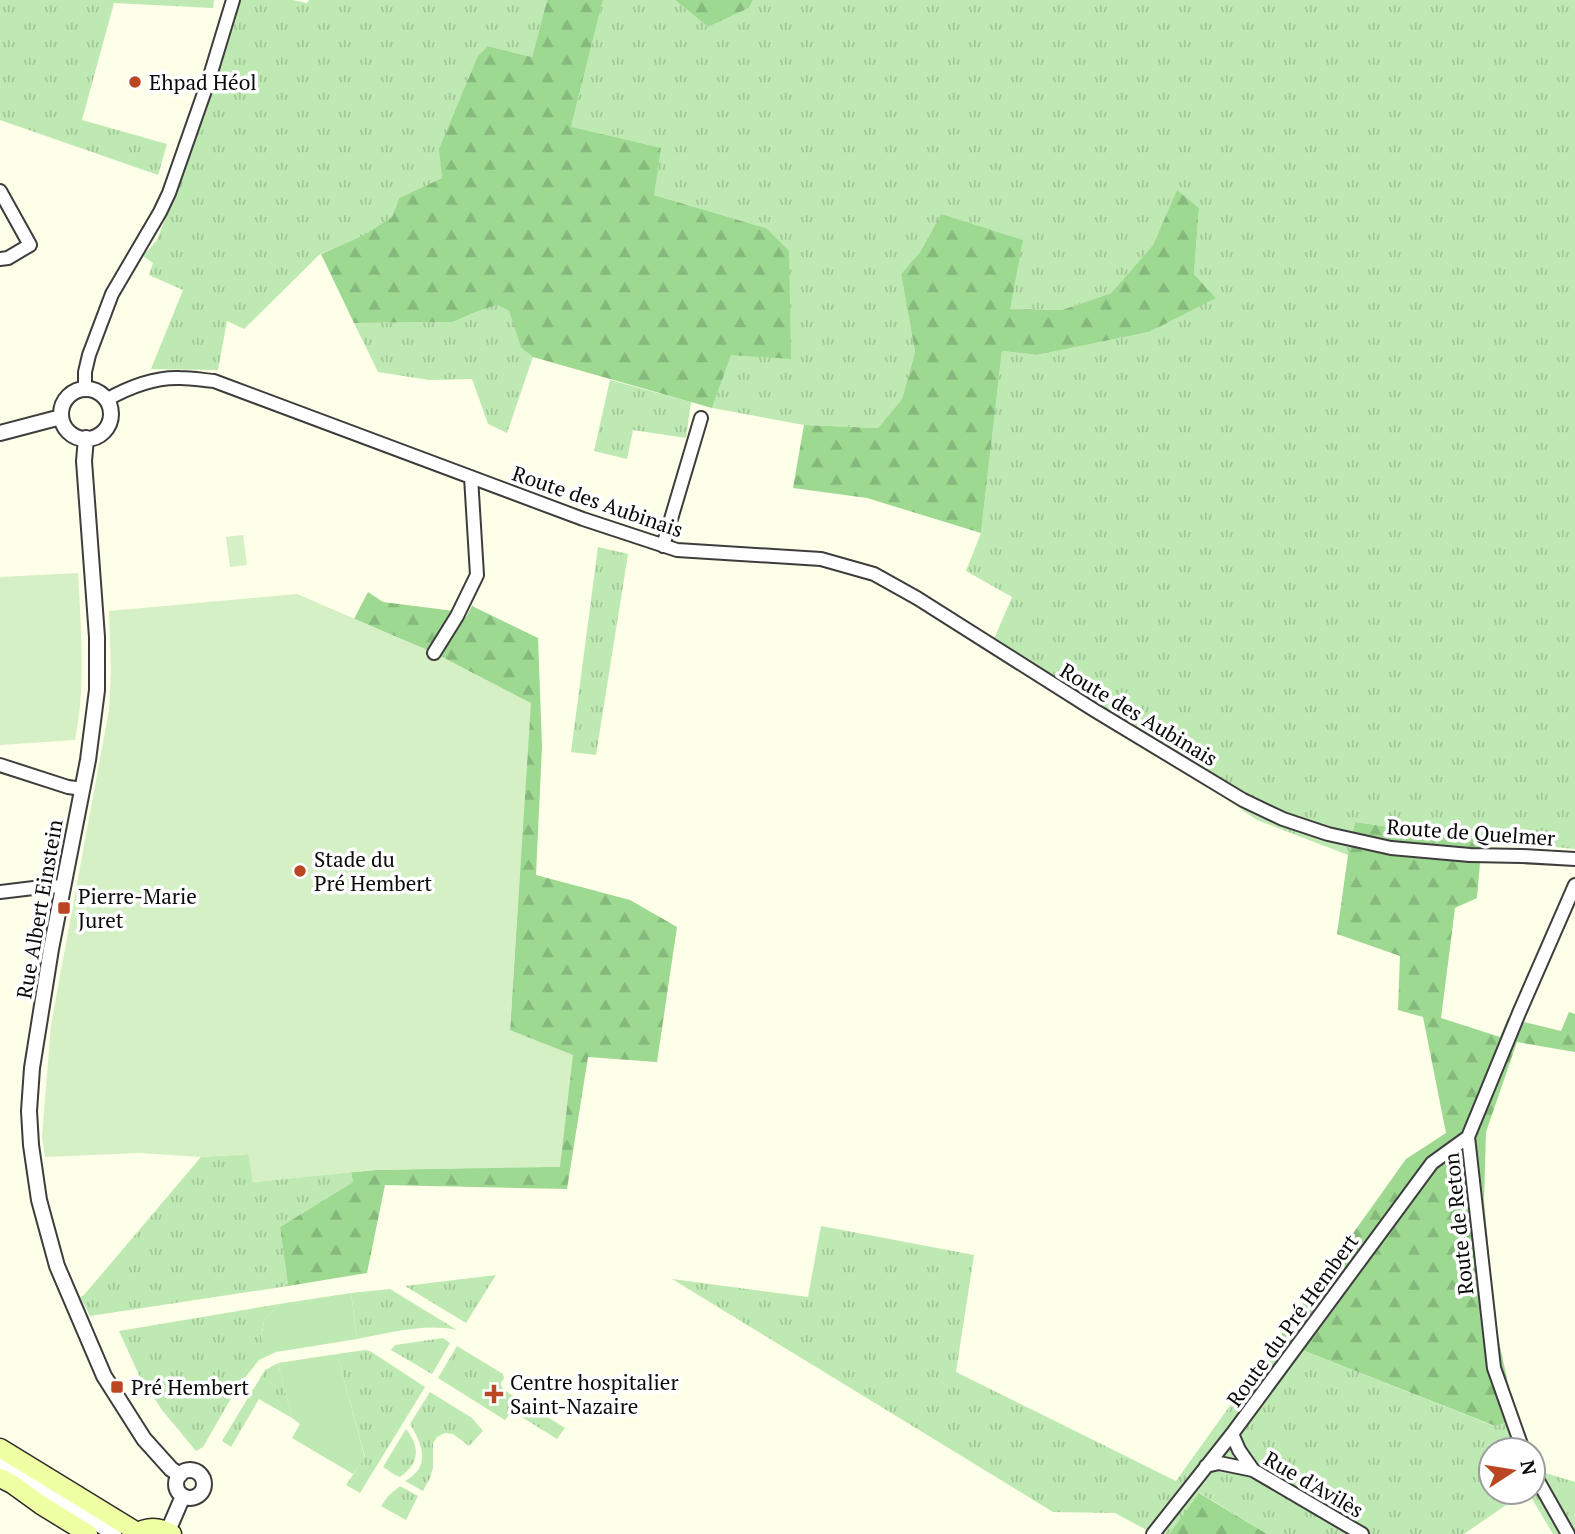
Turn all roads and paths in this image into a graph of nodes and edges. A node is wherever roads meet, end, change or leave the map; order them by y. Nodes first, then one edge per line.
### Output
1 (233, 0) edge
2 (0, 191) edge
3 (0, 259) edge
4 (86, 389) junction
5 (106, 400) junction
6 (61, 417) junction
7 (701, 418) dead end
8 (0, 432) edge
9 (86, 439) junction
10 (471, 477) junction
11 (663, 546) junction
12 (434, 653) dead end
13 (0, 765) edge
14 (83, 789) junction
15 (1283, 819) joint
16 (1575, 859) edge
17 (1575, 885) edge
18 (63, 887) junction
19 (0, 892) edge
20 (1468, 1137) junction
21 (1232, 1434) junction
22 (1518, 1436) edge
23 (0, 1448) edge
24 (0, 1464) edge
25 (1206, 1466) junction
26 (1253, 1470) junction
27 (180, 1475) junction
28 (0, 1478) edge
29 (183, 1496) junction
30 (1547, 1497) edge
31 (136, 1533) edge
32 (170, 1533) edge
33 (88, 1534) edge
34 (114, 1534) edge
35 (1153, 1534) edge
36 (1363, 1534) edge
37 (1568, 1534) edge

1 - 4 street
2 - 3 street
4 - 5 street
4 - 6 street
5 - 9 street
5 - 10 street, Route des Aubinais
6 - 8 street
6 - 9 street
7 - 11 street
9 - 14 street, Rue Albert Einstein
10 - 11 street, Route des Aubinais
10 - 12 street
11 - 15 street, Route des Aubinais
13 - 14 street
14 - 18 street, Rue Albert Einstein
15 - 16 street, Route de Quelmer
17 - 20 street, Route de Reton
18 - 19 street
18 - 27 street, Rue Albert Einstein
20 - 21 street, Route du Pré Hembert
20 - 22 street, Route de Reton
21 - 25 street, Route du Pré Hembert
21 - 26 street
23 - 31 main road
24 - 34 street
25 - 26 street, Rue d'Avilès
25 - 35 street, Route du Pré Hembert
26 - 36 street, Rue d'Avilès
27 - 29 street
27 - 29 street
28 - 33 main road
29 - 32 street
30 - 37 street
31 - 32 main road

